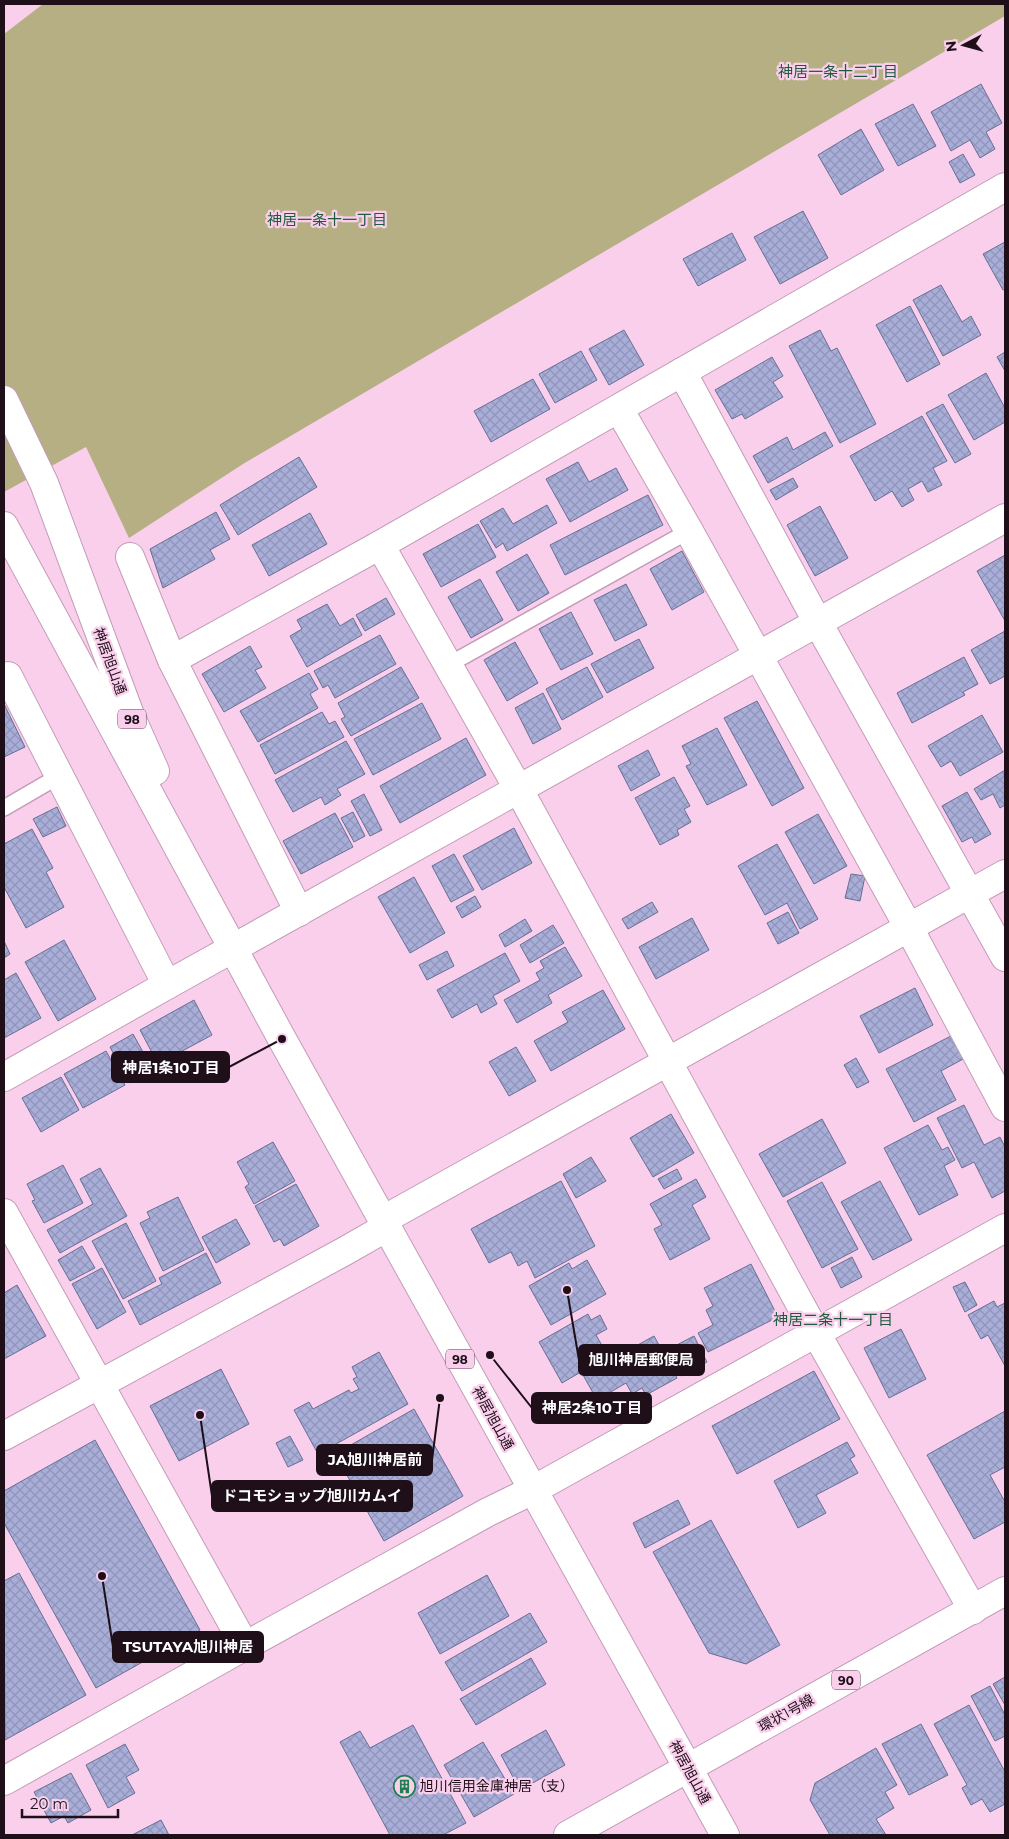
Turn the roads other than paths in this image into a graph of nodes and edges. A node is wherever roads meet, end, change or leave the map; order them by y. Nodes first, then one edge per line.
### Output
1 (1005, 187) edge
2 (682, 372) junction
3 (4, 400) edge
4 (619, 409) junction
5 (1005, 518) edge
6 (4, 526) edge
7 (689, 531) junction
8 (380, 545) junction
9 (130, 556) dead end
10 (818, 623) junction
11 (757, 656) junction
12 (172, 660) junction
13 (448, 665) junction
14 (4, 678) edge
15 (59, 776) junction
16 (519, 790) junction
17 (4, 808) edge
18 (1005, 874) edge
19 (971, 894) junction
20 (300, 912) junction
21 (909, 928) junction
22 (233, 949) junction
23 (1005, 957) edge
24 (167, 985) junction
25 (666, 1063) junction
26 (4, 1077) edge
27 (1005, 1107) edge
28 (4, 1213) edge
29 (385, 1223) junction
30 (1005, 1228) edge
31 (816, 1333) junction
32 (100, 1385) junction
33 (4, 1436) edge
34 (534, 1490) junction
35 (1005, 1591) edge
36 (972, 1610) junction
37 (245, 1646) junction
38 (688, 1768) junction
39 (4, 1781) edge
40 (568, 1835) edge
41 (725, 1835) edge

1 - 2 street
2 - 4 street
2 - 10 street
3 - 22 street, 神居旭山通 / 98
4 - 7 street
4 - 8 street
5 - 10 street
6 - 22 street, 神居旭山通 / 98
7 - 11 street
7 - 13 lane
8 - 12 street
8 - 13 street
9 - 12 street
10 - 11 street
10 - 19 street
11 - 16 street
11 - 21 street
12 - 20 street
13 - 16 street
14 - 15 street
15 - 17 lane
15 - 24 street
16 - 20 street
16 - 25 street
18 - 19 street
19 - 21 street
19 - 23 street
20 - 22 street
21 - 25 street
21 - 27 street
22 - 24 street
22 - 29 street, 神居旭山通 / 98
24 - 26 street
25 - 29 street
25 - 31 street
28 - 32 street
29 - 32 street
29 - 34 street, 神居旭山通 / 98
30 - 31 street
31 - 34 street
31 - 36 street
32 - 33 street
32 - 37 street
34 - 37 street
34 - 38 street, 神居旭山通 / 98
35 - 36 street, 環状1号線 / 90
36 - 38 street, 環状1号線 / 90
37 - 39 street
38 - 40 street, 環状1号線 / 90
38 - 41 street, 神居旭山通

